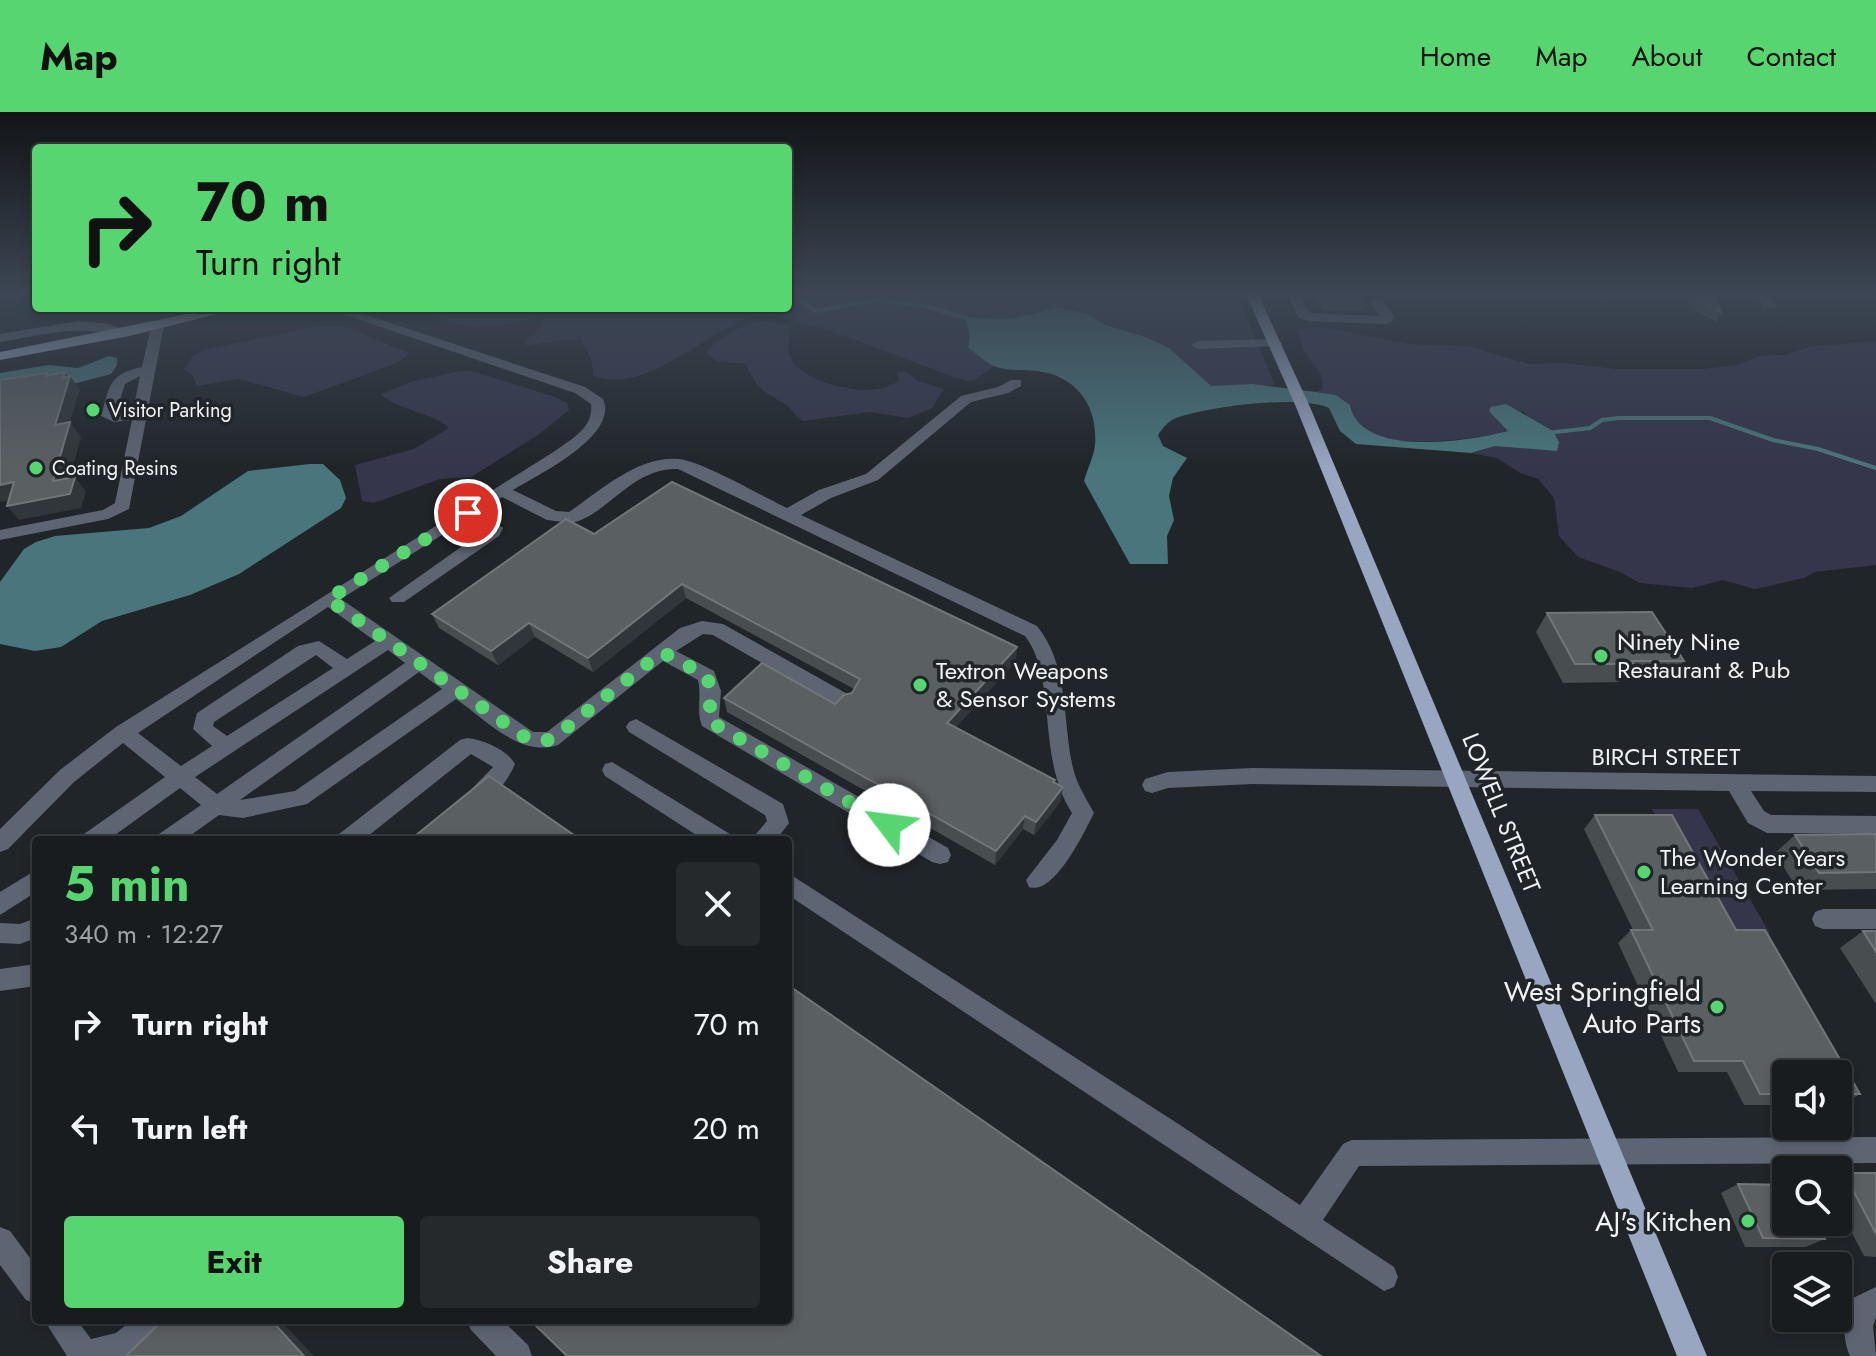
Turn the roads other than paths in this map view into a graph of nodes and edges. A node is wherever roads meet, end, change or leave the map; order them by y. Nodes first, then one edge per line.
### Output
1 (21, 352) edge
2 (152, 352) edge
3 (465, 352) edge
4 (1279, 352) edge
5 (0, 356) edge
6 (149, 370) junction
7 (1016, 383) dead end
8 (140, 414) junction
9 (502, 491) junction
10 (468, 513) junction
11 (788, 515) junction
12 (0, 535) edge
13 (398, 598) dead end
14 (328, 599) junction
15 (388, 641) junction
16 (662, 652) junction
17 (418, 663) junction
18 (347, 669) junction
19 (456, 689) junction
20 (844, 701) edge
21 (636, 727) dead end
22 (123, 732) junction
23 (227, 746) junction
24 (612, 770) dead end
25 (180, 777) junction
26 (1456, 781) junction
27 (1735, 783) junction
28 (1876, 784) edge
29 (1152, 785) dead end
30 (217, 806) junction
31 (458, 812) edge
32 (1876, 825) edge
33 (98, 836) edge
34 (173, 836) edge
35 (352, 836) edge
36 (716, 836) edge
37 (766, 836) edge
38 (0, 843) edge
39 (940, 855) dead end
40 (1037, 880) dead end
41 (32, 883) edge
42 (792, 886) edge
43 (0, 905) edge
44 (1823, 919) dead end
45 (1876, 919) edge
46 (32, 930) edge
47 (0, 933) edge
48 (32, 976) edge
49 (0, 980) edge
50 (1876, 1150) edge
51 (1607, 1151) junction
52 (1305, 1222) junction
53 (0, 1241) edge
54 (1384, 1277) dead end
55 (32, 1285) edge
56 (1876, 1302) edge
57 (62, 1324) edge
58 (150, 1324) edge
59 (485, 1324) edge
60 (83, 1355) edge
61 (517, 1356) edge
62 (1692, 1356) edge
63 (1865, 1356) edge

1 - 5 main road
2 - 6 street
3 - 9 street
4 - 26 main road, LOWELL STREET
6 - 8 street
6 - 8 street
7 - 11 street
8 - 12 street
9 - 10 street
9 - 11 street
10 - 13 street
10 - 14 street
11 - 40 street
14 - 15 street
14 - 22 street
15 - 17 street
15 - 18 street
16 - 19 street
16 - 20 street
16 - 39 street
17 - 19 street
17 - 30 street
18 - 23 street
18 - 23 street
19 - 30 street
21 - 37 street
22 - 25 street
22 - 38 street
23 - 25 street
24 - 36 street
25 - 30 street
25 - 33 street
26 - 27 street, BIRCH STREET
26 - 29 street, BIRCH STREET
26 - 51 main road, LOWELL STREET
27 - 28 street, BIRCH STREET
27 - 32 street
30 - 34 street
31 - 35 street
41 - 43 street
42 - 52 street
44 - 45 street
46 - 47 street
48 - 49 street
50 - 51 street
51 - 52 street
51 - 62 main road, LOWELL STREET
52 - 54 street
53 - 55 street
56 - 63 street
57 - 60 street
58 - 60 street
59 - 61 street

